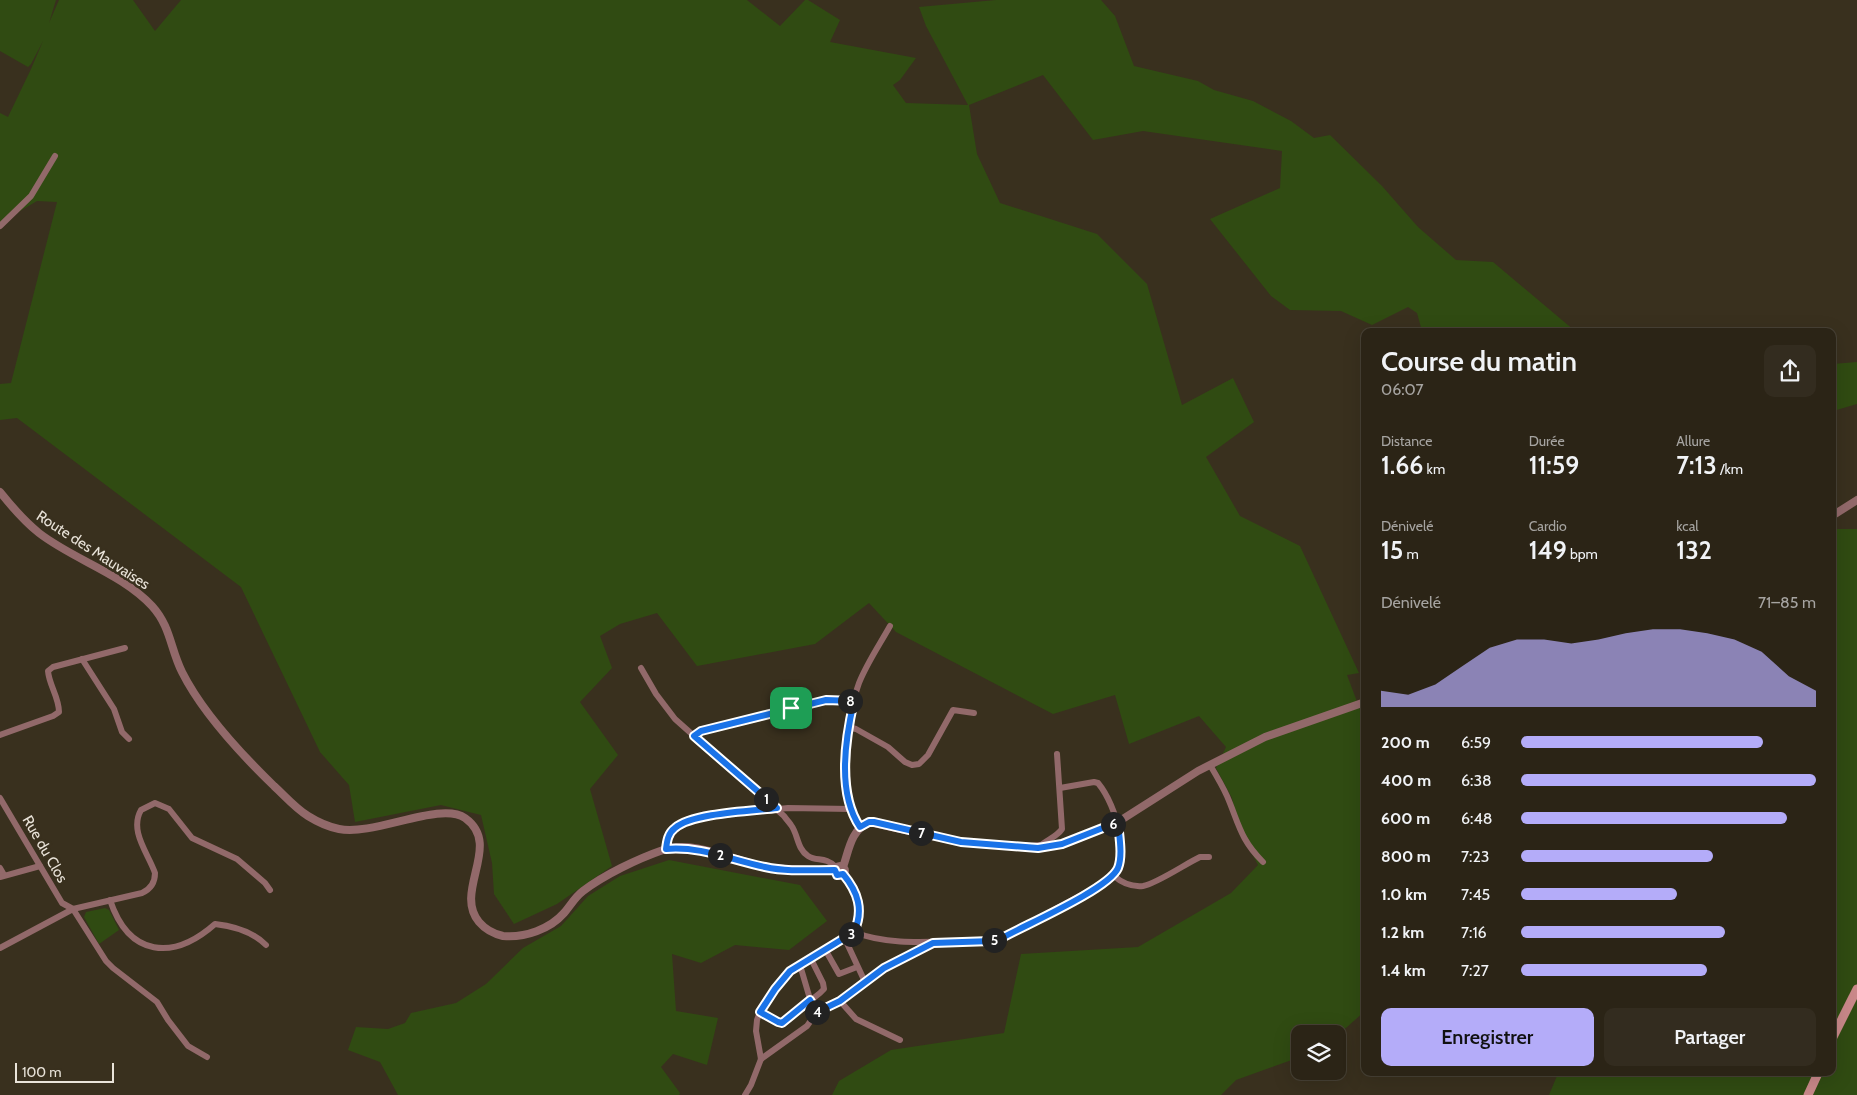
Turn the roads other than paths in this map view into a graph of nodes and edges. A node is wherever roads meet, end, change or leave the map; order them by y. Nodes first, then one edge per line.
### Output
1 (54, 156) dead end
2 (0, 226) edge
3 (0, 492) edge
4 (1857, 500) edge
5 (1836, 513) edge
6 (890, 626) dead end
7 (125, 648) dead end
8 (82, 659) junction
9 (641, 668) dead end
10 (854, 701) junction
11 (1361, 703) edge
12 (974, 713) dead end
13 (848, 727) junction
14 (0, 734) edge
15 (694, 736) junction
16 (129, 740) dead end
17 (1057, 754) dead end
18 (1210, 765) junction
19 (1060, 788) junction
20 (0, 798) edge
21 (777, 808) junction
22 (851, 809) junction
23 (1118, 822) junction
24 (860, 827) junction
25 (1038, 848) junction
26 (666, 849) junction
27 (1209, 857) dead end
28 (1263, 862) dead end
29 (40, 866) junction
30 (0, 868) edge
31 (839, 870) junction
32 (2, 876) edge
33 (1114, 876) junction
34 (270, 890) dead end
35 (110, 900) junction
36 (73, 909) junction
37 (854, 932) junction
38 (845, 939) junction
39 (933, 943) junction
40 (266, 946) dead end
41 (0, 948) edge
42 (826, 951) junction
43 (811, 959) junction
44 (800, 965) junction
45 (858, 967) junction
46 (865, 982) junction
47 (1857, 989) edge
48 (810, 1000) junction
49 (840, 1001) junction
50 (760, 1012) junction
51 (817, 1012) junction
52 (1836, 1031) edge
53 (900, 1040) dead end
54 (207, 1057) dead end
55 (762, 1059) junction
56 (1817, 1076) edge
57 (745, 1095) edge
58 (1808, 1095) edge

1 - 2 street
3 - 26 street, Route des Mauvaises
4 - 5 street
6 - 10 street
7 - 8 street
8 - 14 street
8 - 16 street
9 - 15 street
10 - 13 street
10 - 15 street
11 - 18 street
12 - 13 street
13 - 22 street
15 - 21 street
17 - 19 street
18 - 23 street
18 - 28 street
19 - 23 street
19 - 25 street
20 - 29 street, Rue du Clos
21 - 22 street
21 - 26 street
21 - 31 street
22 - 24 street
23 - 25 street
23 - 33 street
24 - 25 street
24 - 31 street
26 - 31 street, Route des Mauvaises
27 - 33 street
29 - 32 street
29 - 36 street, Rue du Clos
30 - 32 street
31 - 37 street
33 - 39 street
34 - 35 street
35 - 36 street
35 - 40 street
36 - 41 street
36 - 54 street, Rue du Clos
37 - 38 street
37 - 39 street
38 - 42 street
38 - 45 street
39 - 46 street
42 - 43 street
42 - 45 street
43 - 44 street
43 - 48 street
44 - 48 street
44 - 50 street
45 - 46 street
46 - 49 street
47 - 52 main road
48 - 50 street
48 - 51 street
49 - 51 street
49 - 53 street
50 - 55 street
51 - 55 street
55 - 57 street
56 - 58 main road

